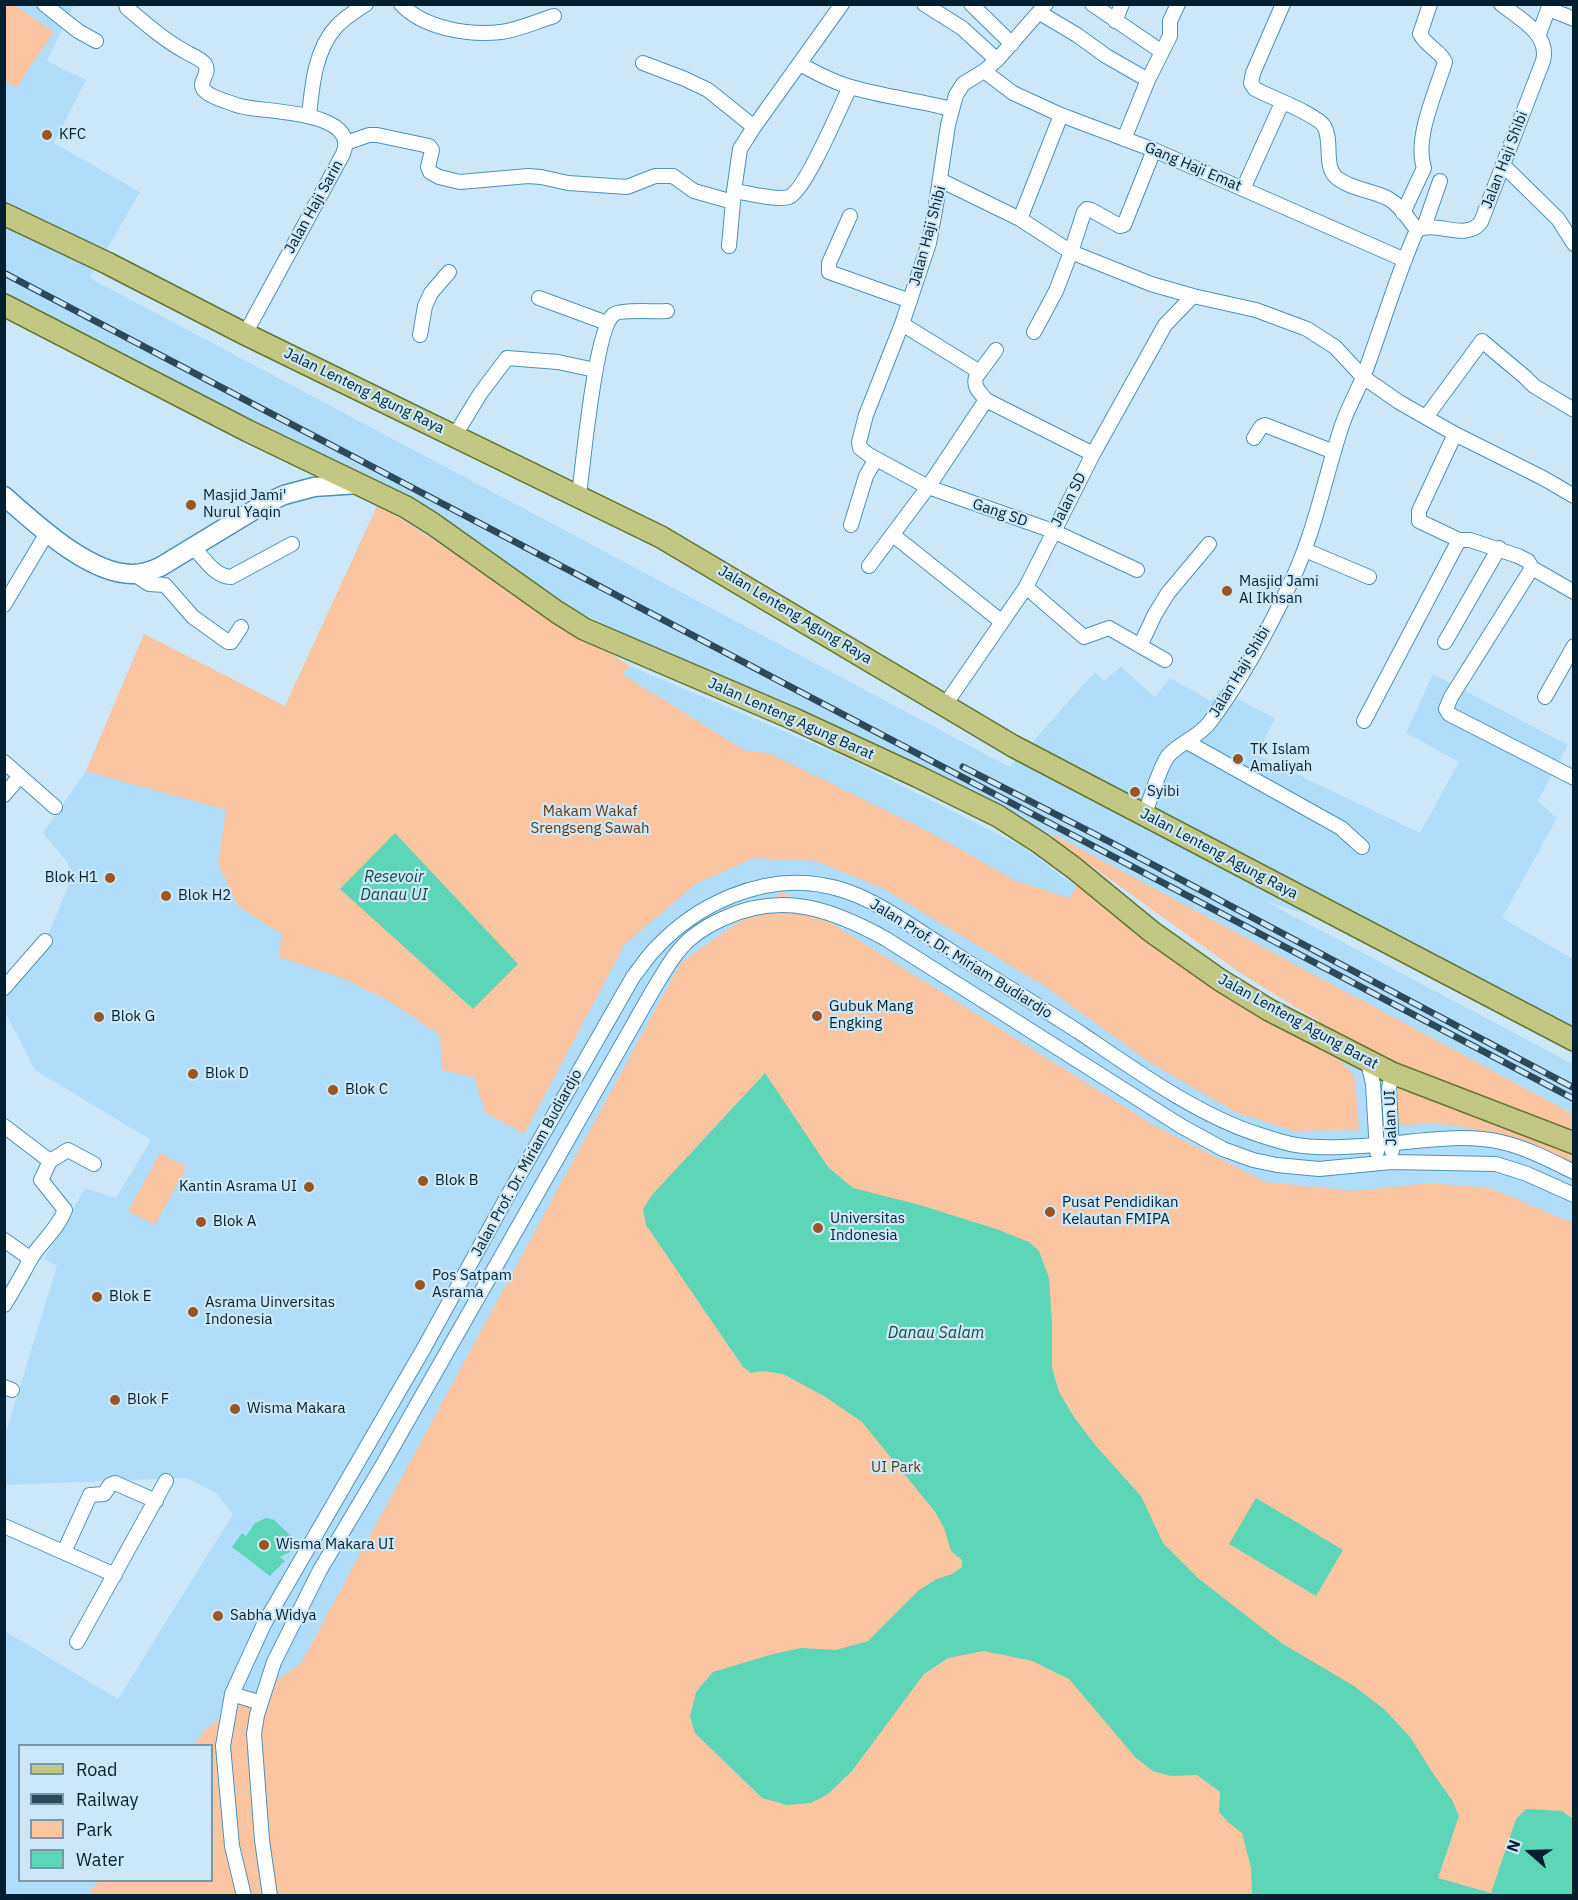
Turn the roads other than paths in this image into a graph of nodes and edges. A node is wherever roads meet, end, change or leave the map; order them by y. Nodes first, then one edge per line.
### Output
1 (44, 4) edge
2 (126, 4) edge
3 (366, 4) edge
4 (401, 4) edge
5 (842, 4) edge
6 (924, 4) edge
7 (971, 4) edge
8 (1092, 4) edge
9 (1122, 4) edge
10 (1178, 4) edge
11 (1283, 4) edge
12 (1430, 4) edge
13 (1501, 4) edge
14 (1550, 7) edge
15 (1043, 9) edge
16 (554, 16) dead end
17 (1574, 19) edge
18 (1115, 21) junction
19 (1539, 34) junction
20 (96, 41) dead end
21 (1012, 44) junction
22 (1162, 52) junction
23 (997, 60) junction
24 (643, 63) dead end
25 (800, 64) junction
26 (984, 71) junction
27 (1148, 80) junction
28 (850, 87) junction
29 (1282, 103) junction
30 (951, 109) junction
31 (1061, 115) junction
32 (309, 116) junction
33 (754, 127) junction
34 (1124, 139) junction
35 (346, 143) junction
36 (1154, 150) junction
37 (1503, 165) junction
38 (940, 180) junction
39 (1440, 181) dead end
40 (1243, 189) junction
41 (733, 196) junction
42 (1403, 213) junction
43 (4, 214) edge
44 (850, 216) dead end
45 (1020, 219) junction
46 (1421, 228) junction
47 (1574, 244) edge
48 (729, 246) dead end
49 (1071, 252) junction
50 (1405, 260) junction
51 (448, 272) dead end
52 (1193, 296) junction
53 (539, 298) dead end
54 (910, 301) junction
55 (4, 305) edge
56 (667, 311) dead end
57 (607, 322) junction
58 (902, 324) junction
59 (1034, 332) dead end
60 (245, 334) junction
61 (420, 335) dead end
62 (996, 350) dead end
63 (595, 370) junction
64 (980, 372) junction
65 (1363, 377) junction
66 (986, 400) junction
67 (1574, 410) edge
68 (1426, 417) junction
69 (1455, 434) junction
70 (455, 435) junction
71 (1254, 438) dead end
72 (1334, 452) junction
73 (1093, 454) junction
74 (876, 459) junction
75 (359, 484) junction
76 (927, 487) junction
77 (579, 495) junction
78 (4, 496) edge
79 (1574, 496) edge
80 (851, 525) dead end
81 (1053, 531) junction
82 (47, 533) junction
83 (893, 535) junction
84 (1459, 540) junction
85 (292, 544) dead end
86 (1209, 544) dead end
87 (193, 547) junction
88 (1499, 548) junction
89 (1305, 550) junction
90 (869, 566) dead end
91 (1532, 568) junction
92 (1137, 570) dead end
93 (134, 574) junction
94 (1369, 577) dead end
95 (1026, 587) junction
96 (1574, 592) edge
97 (4, 605) edge
98 (1002, 622) junction
99 (241, 627) dead end
100 (1445, 642) dead end
101 (1140, 646) junction
102 (1574, 646) edge
103 (1165, 660) dead end
104 (1545, 697) dead end
105 (945, 705) junction
106 (1364, 721) dead end
107 (1187, 742) junction
108 (4, 762) edge
109 (20, 776) junction
110 (1574, 778) edge
111 (4, 795) edge
112 (55, 807) dead end
113 (1144, 815) junction
114 (1362, 846) dead end
115 (45, 941) dead end
116 (4, 988) edge
117 (1574, 1040) edge
118 (1368, 1062) junction
119 (1392, 1073) junction
120 (561, 1103) junction
121 (581, 1115) junction
122 (1232, 1124) junction
123 (4, 1126) edge
124 (1392, 1142) junction
125 (1574, 1143) edge
126 (1377, 1145) junction
127 (1223, 1149) junction
128 (50, 1161) junction
129 (1384, 1163) junction
130 (94, 1164) dead end
131 (1574, 1172) edge
132 (1574, 1195) edge
133 (4, 1240) edge
134 (31, 1259) junction
135 (4, 1305) edge
136 (166, 1481) dead end
137 (156, 1501) junction
138 (4, 1526) edge
139 (64, 1552) junction
140 (115, 1575) junction
141 (77, 1642) dead end
142 (232, 1694) junction
143 (261, 1703) junction
144 (244, 1896) edge
145 (270, 1896) edge

1 - 20 street
2 - 32 street, Jalan Haji Sarin
3 - 32 street
4 - 16 street
5 - 25 street
6 - 23 street
7 - 21 street
8 - 18 street
9 - 18 street
10 - 22 street
11 - 29 street
12 - 42 street
13 - 19 street
14 - 17 street
14 - 19 street
15 - 21 street
15 - 27 street
18 - 22 street
19 - 37 street, Jalan Haji Shibi
21 - 23 street
22 - 27 street
23 - 26 street
24 - 33 street
25 - 28 street
25 - 33 street
26 - 30 street
26 - 31 street, Gang Haji Emat
27 - 34 street
28 - 30 street
28 - 41 street
29 - 40 street
29 - 42 street
30 - 38 street
31 - 34 street, Gang Haji Emat
31 - 45 street
32 - 35 street, Jalan Haji Sarin
33 - 41 street
34 - 36 street, Gang Haji Emat
35 - 41 street
35 - 60 street, Jalan Haji Sarin
36 - 40 street, Gang Haji Emat
36 - 49 street
37 - 46 street, Jalan Haji Shibi
37 - 47 street
38 - 45 street, Jalan Haji Shibi
38 - 54 street, Jalan Haji Shibi
39 - 46 street
40 - 50 street, Gang Haji Emat
41 - 48 street
42 - 46 street
43 - 60 main road, Jalan Lenteng Agung Raya
44 - 54 street, Jalan Haji Shibi
45 - 49 street, Jalan Haji Shibi
46 - 50 street, Jalan Haji Shibi
49 - 52 street, Jalan Haji Shibi
49 - 59 street
50 - 65 street, Jalan Haji Shibi
51 - 61 street
52 - 65 street, Jalan Haji Shibi
52 - 73 street, Jalan SD
53 - 57 street
54 - 58 street, Gang SD
55 - 75 main road
56 - 57 street
57 - 63 street
58 - 64 street
58 - 74 street, Gang SD
60 - 70 main road, Jalan Lenteng Agung Raya
62 - 64 street
63 - 70 street
63 - 77 street
64 - 66 street
65 - 68 street, Jalan Haji Shibi
65 - 72 street, Jalan Haji Shibi
66 - 73 street
66 - 76 street
67 - 68 street
68 - 69 street, Jalan Haji Shibi
69 - 79 street, Jalan Haji Shibi
69 - 84 street
70 - 77 main road, Jalan Lenteng Agung Raya
71 - 72 street
72 - 89 street, Jalan Haji Shibi
73 - 81 street, Jalan SD
74 - 76 street, Gang SD
74 - 80 street
75 - 87 main road, Jalan Lenteng Agung Barat
75 - 118 main road, Jalan Lenteng Agung Barat
76 - 81 street, Gang SD
76 - 83 street
77 - 105 main road, Jalan Lenteng Agung Raya
78 - 82 main road, Jalan Lenteng Agung Barat
81 - 92 street, Gang SD
81 - 95 street, Jalan SD
82 - 93 main road, Jalan Lenteng Agung Barat
82 - 97 street
83 - 90 street
83 - 98 street
84 - 88 street
84 - 106 street
85 - 87 street
86 - 101 street
87 - 93 main road, Jalan Lenteng Agung Barat
88 - 91 street
88 - 100 street
89 - 94 street
89 - 107 street, Jalan Haji Shibi
91 - 96 street
91 - 110 street
93 - 99 street
95 - 98 street, Jalan SD
95 - 101 street
98 - 105 street, Jalan SD
101 - 103 street
102 - 104 street
105 - 113 main road, Jalan Lenteng Agung Raya
107 - 113 street, Jalan Haji Shibi
107 - 114 street
108 - 109 street
109 - 111 street
109 - 112 street
113 - 117 main road, Jalan Lenteng Agung Raya
115 - 116 street
118 - 119 main road, Jalan Lenteng Agung Barat
118 - 126 street, Jalan UI
119 - 124 street, Jalan UI
119 - 125 main road, Jalan Lenteng Agung Barat
120 - 121 street
120 - 122 street, Jalan Prof. Dr. Miriam Budiardjo
120 - 142 street, Jalan Prof. Dr. Miriam Budiardjo
121 - 127 street, Jalan Prof. Dr. Miriam Budiardjo
121 - 143 street, Jalan Prof. Dr. Miriam Budiardjo
122 - 126 street, Jalan Prof. Dr. Miriam Budiardjo
122 - 127 street
123 - 128 street
124 - 126 street, Jalan Prof. Dr. Miriam Budiardjo
124 - 129 street, Jalan UI
124 - 131 street, Jalan Prof. Dr. Miriam Budiardjo
126 - 129 street, Jalan UI
127 - 129 street, Jalan Prof. Dr. Miriam Budiardjo
128 - 130 street
128 - 134 street
129 - 132 street, Jalan Prof. Dr. Miriam Budiardjo
133 - 134 street
134 - 135 street
136 - 137 street
137 - 139 street
137 - 140 street
138 - 139 street
139 - 140 street
140 - 141 street
142 - 143 street
142 - 144 street, Jalan Prof. Dr. Miriam Budiardjo
143 - 145 street, Jalan Prof. Dr. Miriam Budiardjo

